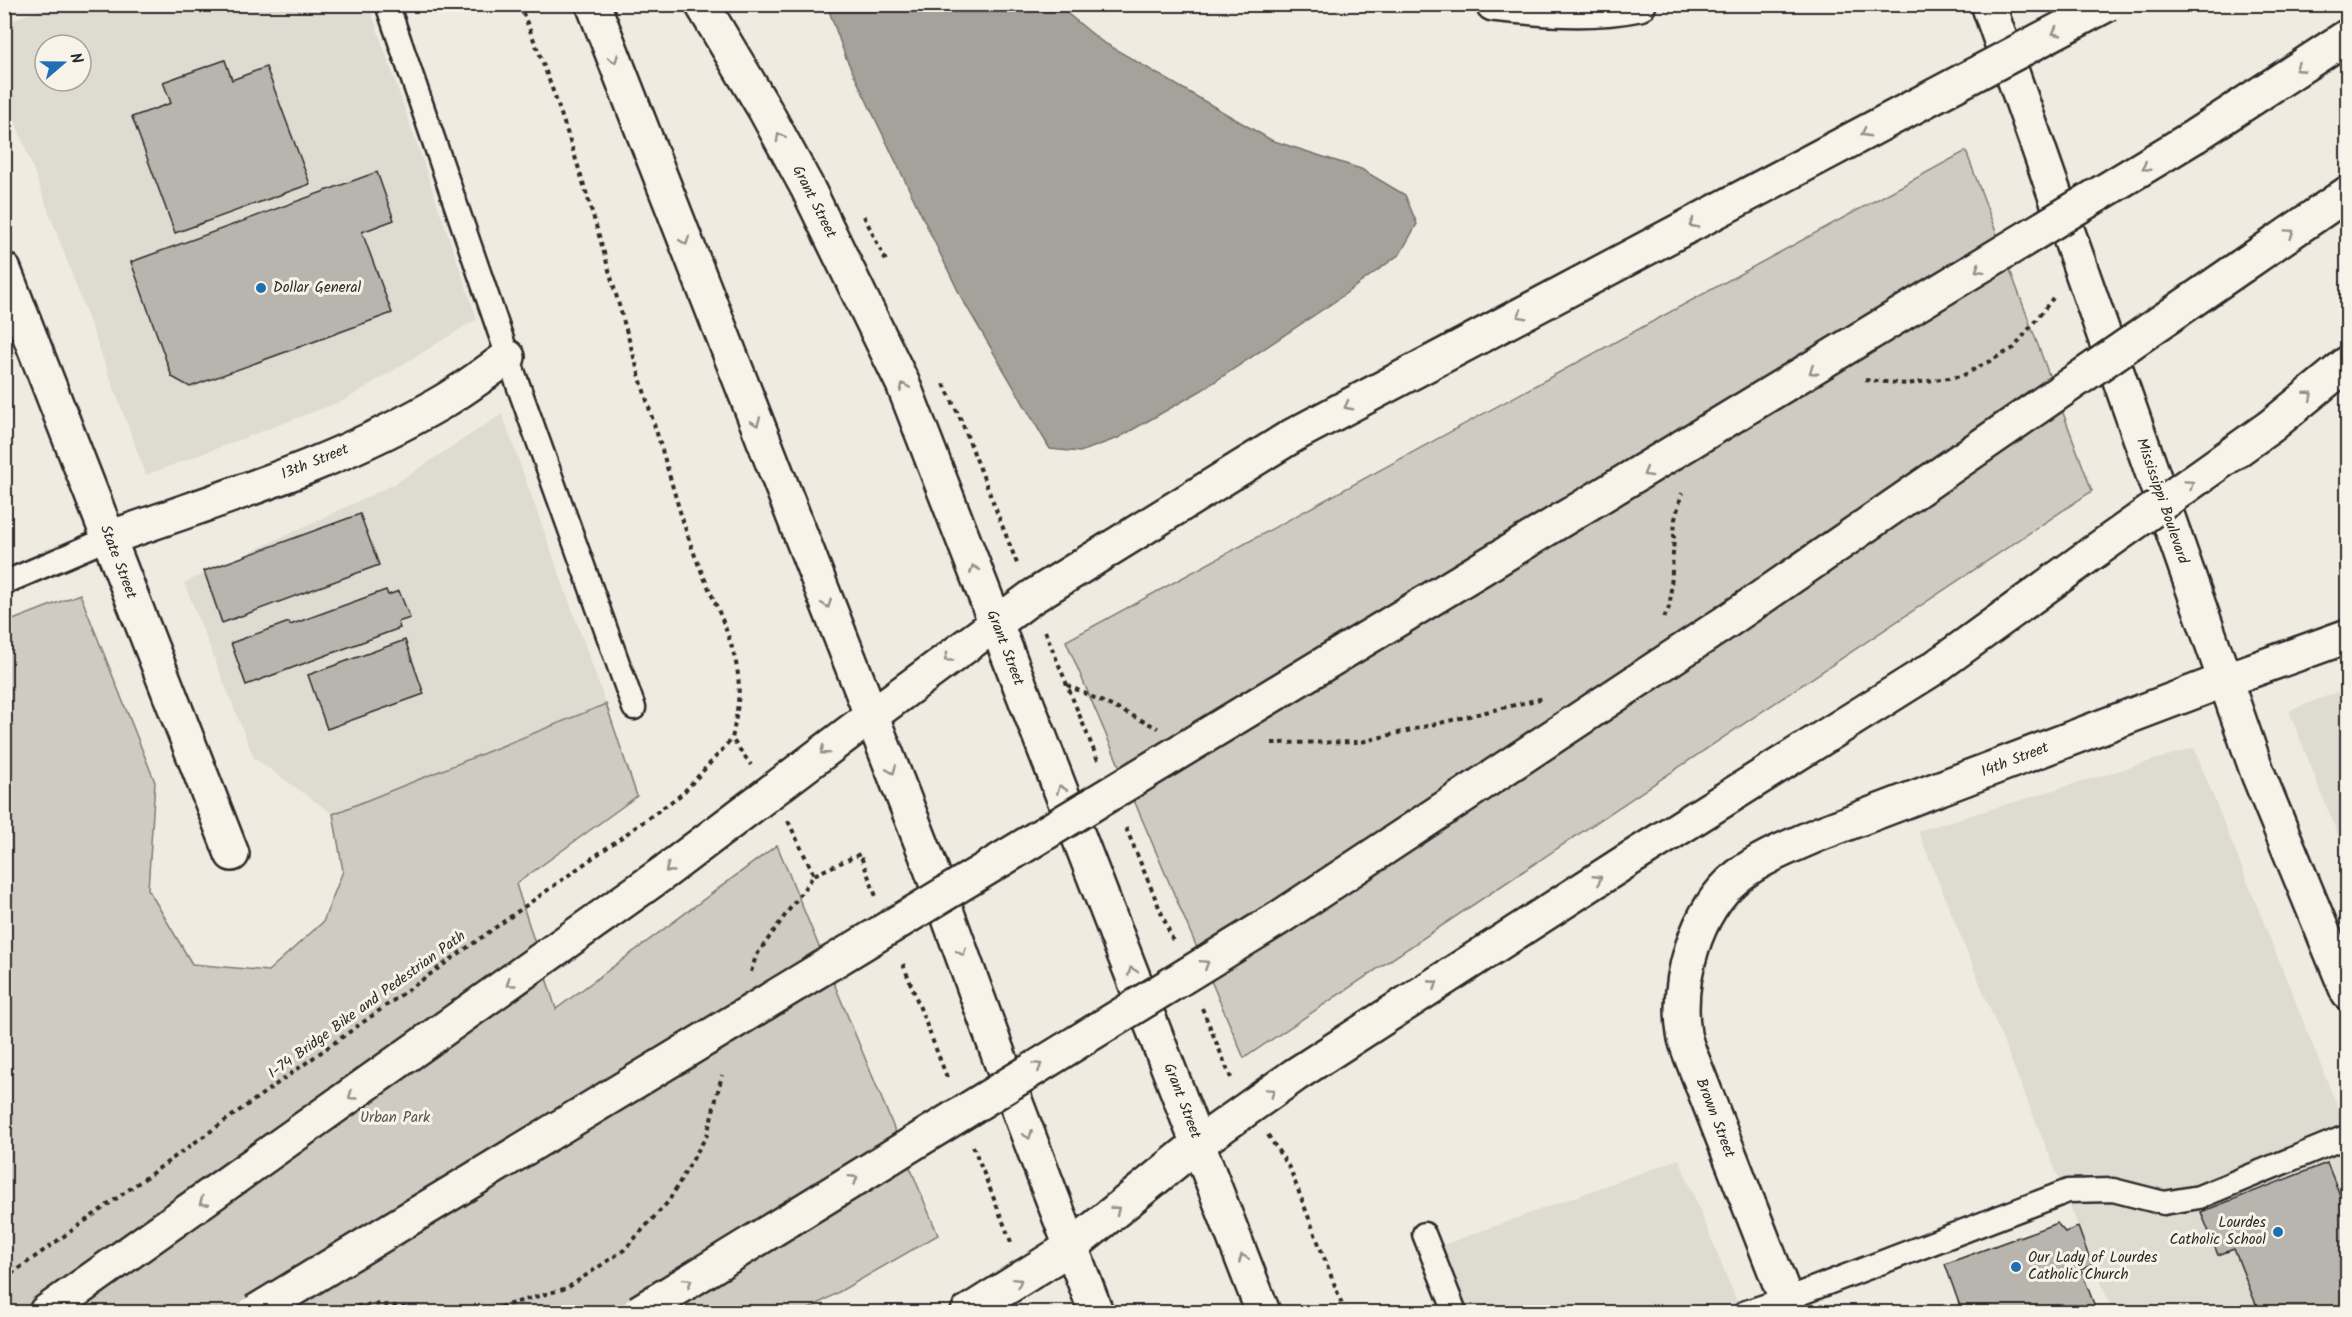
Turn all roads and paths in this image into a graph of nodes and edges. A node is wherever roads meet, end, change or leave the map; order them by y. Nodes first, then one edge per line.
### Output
1 (387, 4) edge
2 (519, 4) edge
3 (593, 4) edge
4 (702, 4) edge
5 (1492, 4) edge
6 (1988, 4) edge
7 (2108, 4) edge
8 (1635, 5) edge
9 (2348, 36) edge
10 (2348, 193) edge
11 (4, 270) edge
12 (2054, 297) dead end
13 (508, 357) junction
14 (2348, 363) edge
15 (1861, 380) dead end
16 (1684, 487) dead end
17 (109, 538) junction
18 (4, 583) edge
19 (996, 623) junction
20 (1662, 623) dead end
21 (2348, 636) edge
22 (1049, 639) dead end
23 (2225, 680) junction
24 (1066, 685) junction
25 (1546, 697) dead end
26 (634, 708) dead end
27 (870, 716) junction
28 (1167, 732) dead end
29 (1266, 742) dead end
30 (1103, 772) dead end
31 (788, 822) dead end
32 (1126, 827) dead end
33 (232, 854) dead end
34 (814, 875) junction
35 (881, 910) dead end
36 (1706, 918) joint
37 (1176, 948) dead end
38 (899, 954) dead end
39 (749, 978) dead end
40 (2347, 993) edge
41 (1199, 1002) dead end
42 (722, 1073) dead end
43 (1232, 1079) dead end
44 (950, 1087) dead end
45 (2348, 1136) edge
46 (972, 1143) dead end
47 (1199, 1143) junction
48 (1277, 1149) dead end
49 (1002, 1220) dead end
50 (1424, 1234) dead end
51 (1071, 1247) junction
52 (4, 1279) edge
53 (1788, 1306) edge
54 (323, 1311) edge
55 (46, 1312) edge
56 (255, 1312) edge
57 (639, 1312) edge
58 (968, 1312) edge
59 (1096, 1312) edge
60 (1263, 1312) edge
61 (1345, 1312) edge
62 (1455, 1312) edge
63 (1746, 1312) edge

1 - 13 lane
2 - 52 path, I-74 Bridge Bike and Pedestrian Path
3 -> 27 main road
19 -> 4 main road, Grant Street
5 - 8 main road
6 - 23 main road, Mississippi Boulevard
7 -> 19 main road, bridge
9 -> 56 main road, bridge
57 -> 10 main road, bridge
11 - 17 main road, State Street
12 - 15 path
13 - 17 main road, 13th Street
13 - 26 lane
47 -> 14 main road, bridge
16 - 20 path
17 - 18 lane
17 - 33 main road, State Street
19 -> 27 main road
47 -> 19 main road, Grant Street
21 - 23 main road, 14th Street
22 - 24 path
23 - 36 main road, 14th Street
23 - 40 main road, Mississippi Boulevard
24 - 28 path
24 - 30 path
25 - 29 path
27 -> 51 main road
27 -> 55 main road
31 - 34 path
32 - 37 path
34 - 35 path
34 - 39 path
36 - 53 main road, Brown Street
38 - 44 path
41 - 43 path
42 - 54 path
45 - 53 lane
46 - 49 path
51 -> 47 main road
60 -> 47 main road, Grant Street
48 - 61 path
50 - 62 lane
58 -> 51 main road
51 - 59 main road
53 - 63 lane

